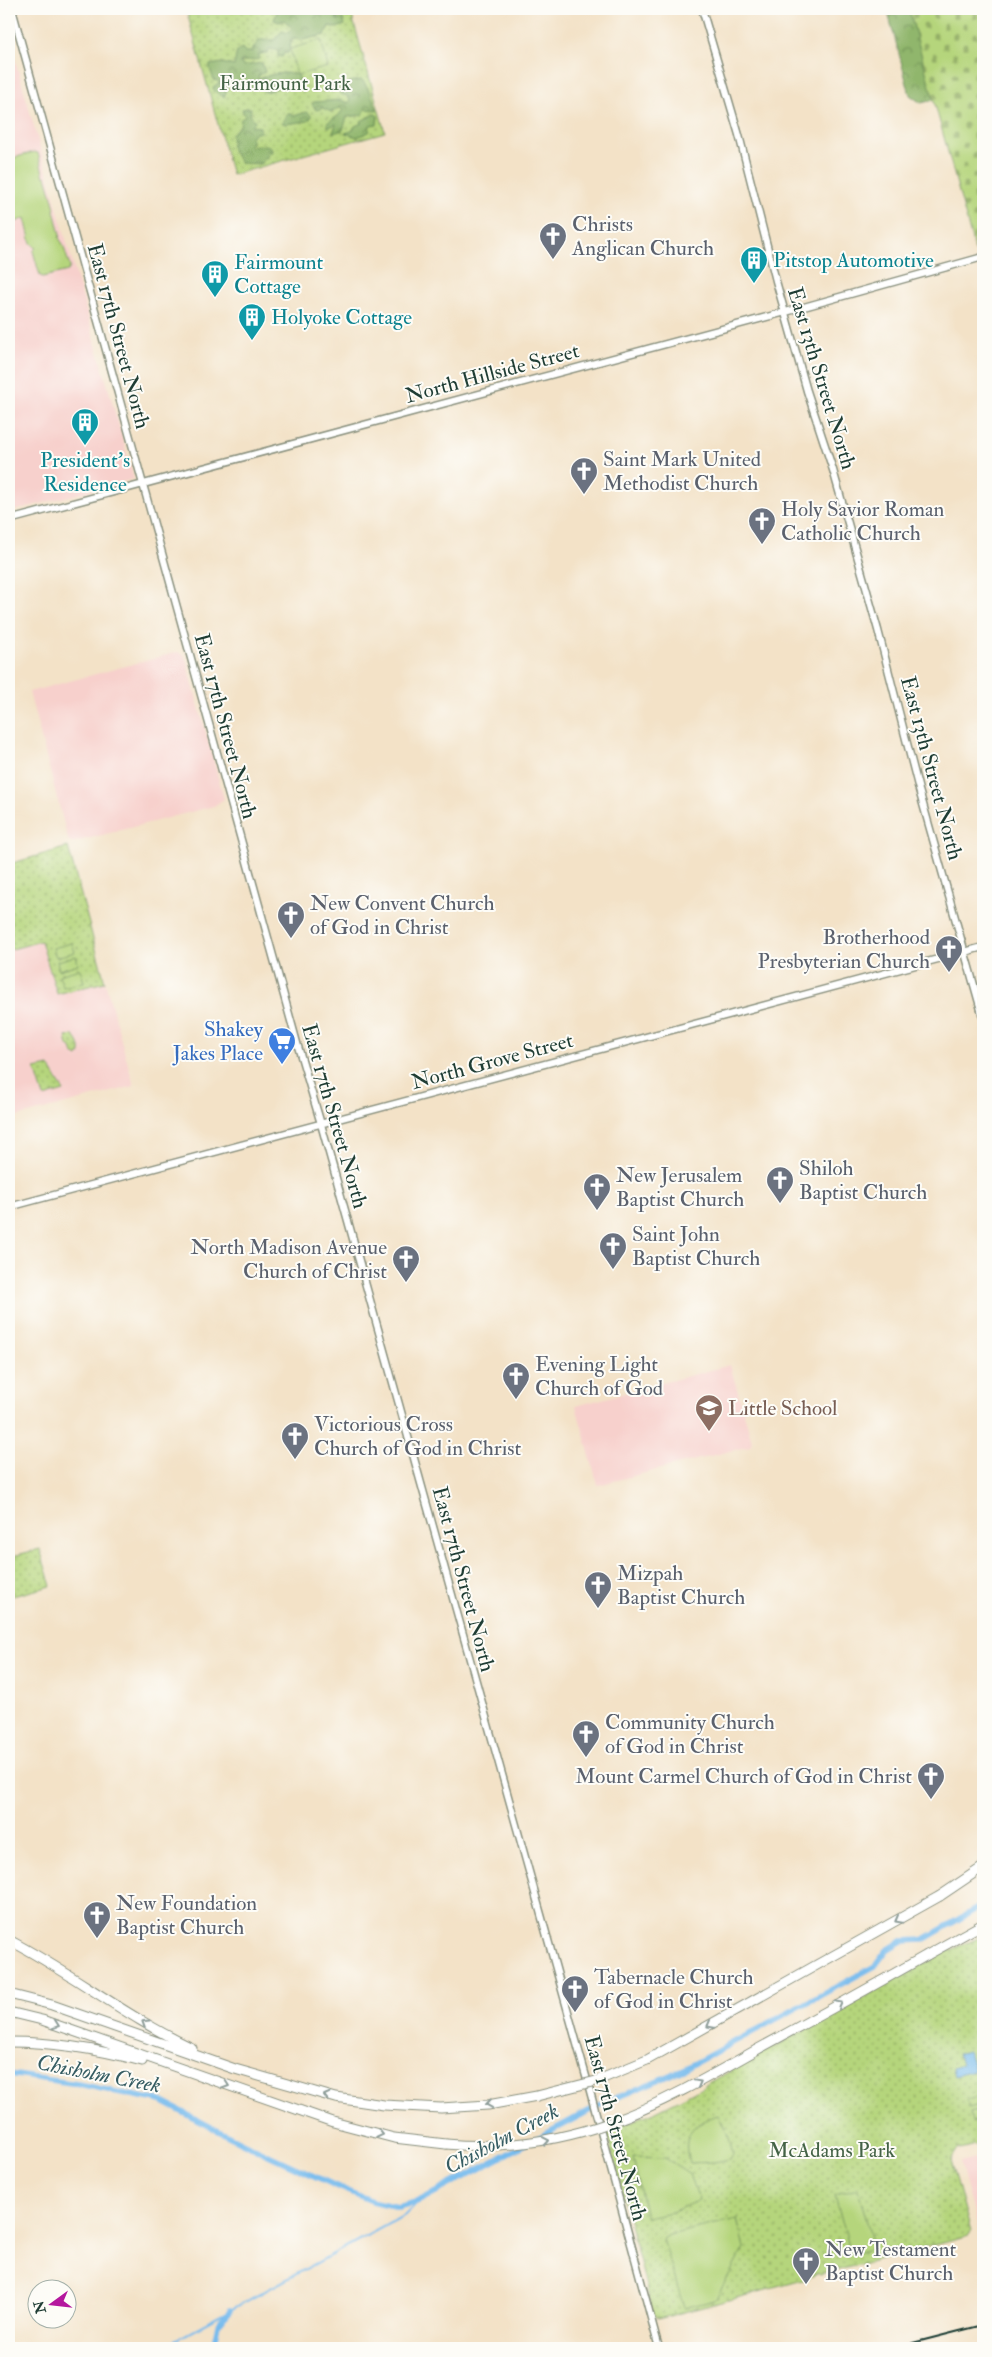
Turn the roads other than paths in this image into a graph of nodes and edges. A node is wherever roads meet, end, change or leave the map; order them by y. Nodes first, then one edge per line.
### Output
1 (12, 9) edge
2 (702, 9) edge
3 (983, 257) edge
4 (785, 312) junction
5 (143, 483) junction
6 (9, 520) edge
7 (983, 946) edge
8 (965, 952) junction
9 (983, 1017) edge
10 (321, 1124) junction
11 (9, 1207) edge
12 (983, 1867) edge
13 (983, 1873) edge
14 (940, 1896) junction
15 (983, 1924) edge
16 (983, 1931) edge
17 (9, 1940) edge
18 (927, 1955) junction
19 (9, 1994) edge
20 (9, 2012) edge
21 (9, 2042) edge
22 (235, 2069) junction
23 (204, 2077) junction
24 (659, 2348) edge

1 - 5 street, East 17th Street North
2 - 4 street, East 13th Street North
3 - 4 street, North Hillside Street
4 - 5 street, North Hillside Street
4 - 8 street, East 13th Street North
5 - 6 street, North Hillside Street
5 - 10 street, East 17th Street North
7 - 8 street, North Grove Street
8 - 9 street, East 13th Street North
8 - 10 street, North Grove Street
10 - 11 street, North Grove Street
10 - 24 street, East 17th Street North
12 - 14 highway
13 - 14 highway
14 -> 22 highway, bridge
15 - 18 highway
16 - 18 highway
22 -> 17 highway
23 -> 18 highway, bridge
19 - 22 highway
20 -> 23 highway
21 - 23 highway

